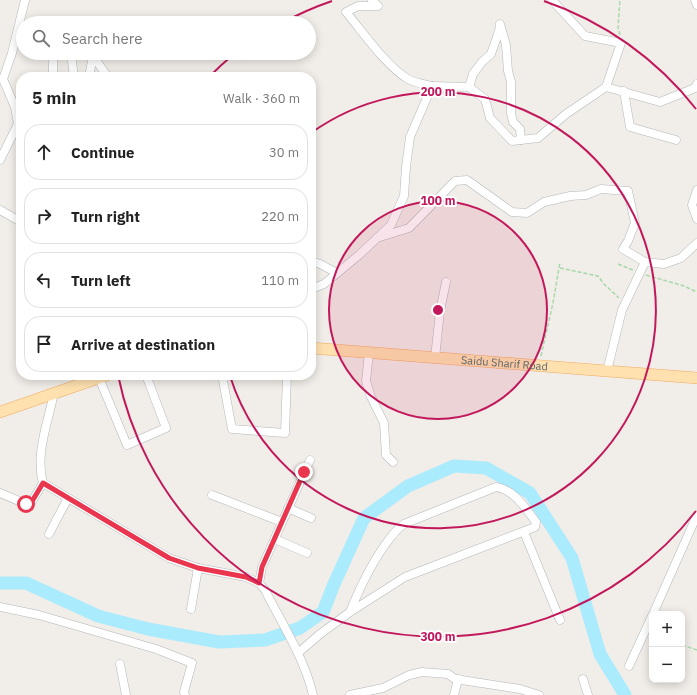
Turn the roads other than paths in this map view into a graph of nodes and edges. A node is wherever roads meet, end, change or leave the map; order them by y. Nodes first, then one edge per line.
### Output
1 (25, 0) edge
2 (372, 0) edge
3 (552, 0) edge
4 (695, 0) edge
5 (697, 5) edge
6 (21, 16) edge
7 (16, 37) edge
8 (53, 60) edge
9 (72, 60) edge
10 (93, 60) edge
11 (97, 60) edge
12 (53, 72) edge
13 (73, 72) edge
14 (90, 72) edge
15 (105, 72) edge
16 (697, 84) edge
17 (432, 86) junction
18 (469, 87) junction
19 (606, 87) junction
20 (624, 92) junction
21 (16, 111) edge
22 (16, 132) edge
23 (521, 140) junction
24 (676, 140) dead end
25 (0, 160) edge
26 (697, 190) edge
27 (0, 210) edge
28 (16, 219) edge
29 (697, 219) edge
30 (378, 238) junction
31 (697, 243) edge
32 (645, 262) junction
33 (316, 263) edge
34 (337, 273) junction
35 (446, 282) dead end
36 (316, 287) edge
37 (316, 348) edge
38 (369, 353) junction
39 (434, 358) junction
40 (607, 371) junction
41 (697, 378) edge
42 (92, 380) edge
43 (104, 380) edge
44 (148, 380) edge
45 (223, 380) edge
46 (287, 380) edge
47 (54, 394) junction
48 (0, 412) edge
49 (310, 460) dead end
50 (393, 462) dead end
51 (43, 483) junction
52 (0, 493) edge
53 (212, 495) dead end
54 (68, 498) junction
55 (288, 508) junction
56 (697, 515) edge
57 (311, 518) dead end
58 (282, 522) junction
59 (524, 532) junction
60 (49, 534) dead end
61 (275, 539) junction
62 (307, 553) dead end
63 (198, 568) junction
64 (259, 583) junction
65 (0, 607) edge
66 (191, 609) dead end
67 (654, 611) edge
68 (350, 612) junction
69 (560, 620) dead end
70 (649, 622) edge
71 (298, 653) junction
72 (120, 664) dead end
73 (629, 666) dead end
74 (458, 679) junction
75 (584, 679) dead end
76 (384, 691) edge
77 (126, 695) edge
78 (185, 695) edge
79 (313, 695) edge
80 (350, 695) edge
81 (454, 695) edge
82 (539, 695) edge
83 (588, 695) edge

1 - 6 street
2 - 17 street
3 - 19 street
4 - 5 street
7 - 21 street
8 - 12 street
9 - 13 street
10 - 14 street
11 - 15 street
16 - 20 street
17 - 18 street
17 - 30 street
18 - 23 street
18 - 23 street
19 - 20 street
19 - 23 street
20 - 24 street
22 - 25 street
26 - 29 street
27 - 28 street
30 - 32 street
30 - 34 street
31 - 32 street
32 - 40 street
33 - 34 street
34 - 36 street
35 - 39 street
37 - 38 main road, Saidu Sharif Road
38 - 39 main road, Saidu Sharif Road
38 - 50 street
39 - 40 main road, Saidu Sharif Road
40 - 41 main road, Saidu Sharif Road
42 - 47 main road
43 - 44 street
45 - 46 street
47 - 48 main road
47 - 51 street
49 - 55 street
51 - 52 street
51 - 54 street
53 - 58 street
54 - 60 street
54 - 63 street
55 - 57 street
55 - 58 street
56 - 67 street
58 - 61 street
59 - 68 street
59 - 68 street
59 - 69 street
61 - 62 street
61 - 64 street
63 - 64 street
63 - 66 street
64 - 71 street
65 - 78 street
68 - 71 street
70 - 73 street
71 - 79 street
72 - 77 street
74 - 76 street
74 - 81 street
74 - 82 street
75 - 83 street
76 - 80 street

